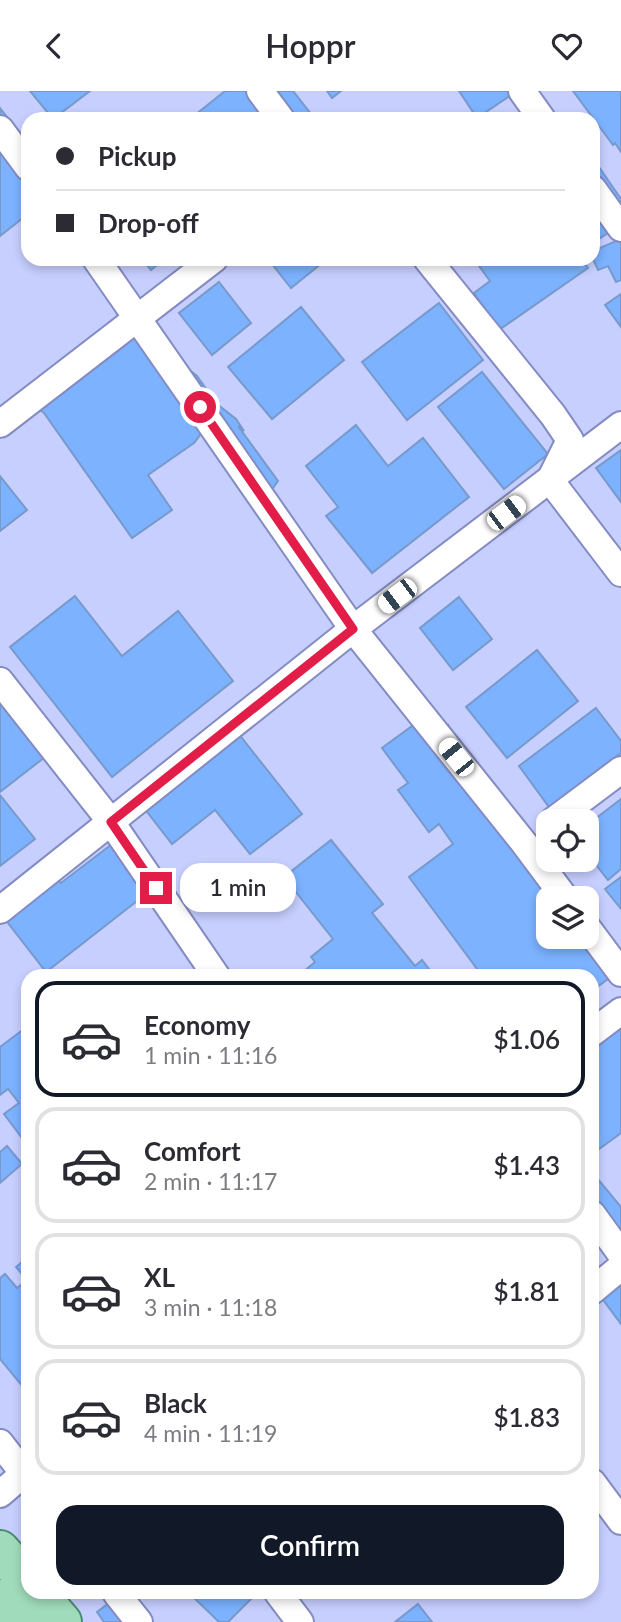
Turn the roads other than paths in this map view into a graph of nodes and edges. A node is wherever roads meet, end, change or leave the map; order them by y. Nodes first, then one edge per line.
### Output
1 (260, 91) edge
2 (522, 91) edge
3 (276, 112) edge
4 (537, 112) edge
5 (0, 129) edge
6 (21, 158) edge
7 (600, 199) edge
8 (621, 228) edge
9 (101, 266) edge
10 (205, 266) edge
11 (432, 266) edge
12 (139, 318) junction
13 (0, 424) edge
14 (621, 425) edge
15 (550, 480) junction
16 (621, 573) edge
17 (353, 629) junction
18 (0, 681) edge
19 (621, 769) edge
20 (569, 809) edge
21 (111, 822) junction
22 (536, 834) edge
23 (524, 843) junction
24 (556, 886) edge
25 (0, 910) edge
26 (599, 943) edge
27 (212, 969) edge
28 (621, 973) edge
29 (621, 1011) edge
30 (599, 1028) edge
31 (599, 1224) edge
32 (621, 1254) edge
33 (621, 1267) edge
34 (599, 1285) edge
35 (0, 1443) edge
36 (21, 1467) edge
37 (21, 1478) edge
38 (599, 1491) edge
39 (0, 1494) edge
40 (620, 1518) edge
41 (0, 1550) edge
42 (121, 1599) edge
43 (283, 1599) edge
44 (17, 1605) edge
45 (62, 1622) edge
46 (139, 1622) edge
47 (300, 1622) edge

1 - 3 street
2 - 4 street
5 - 6 street
7 - 8 street
9 - 12 street
10 - 12 street
11 - 15 street
12 - 13 street
12 - 17 street
14 - 15 street
15 - 16 street
15 - 17 street
17 - 21 street
17 - 23 street
18 - 21 street
19 - 20 street
21 - 25 street
21 - 27 street
22 - 23 street
23 - 24 street
26 - 28 street
29 - 30 street
31 - 32 street
33 - 34 street
35 - 36 street
37 - 39 street
38 - 40 street
41 - 44 main road
42 - 46 street
43 - 47 street
44 - 45 main road

